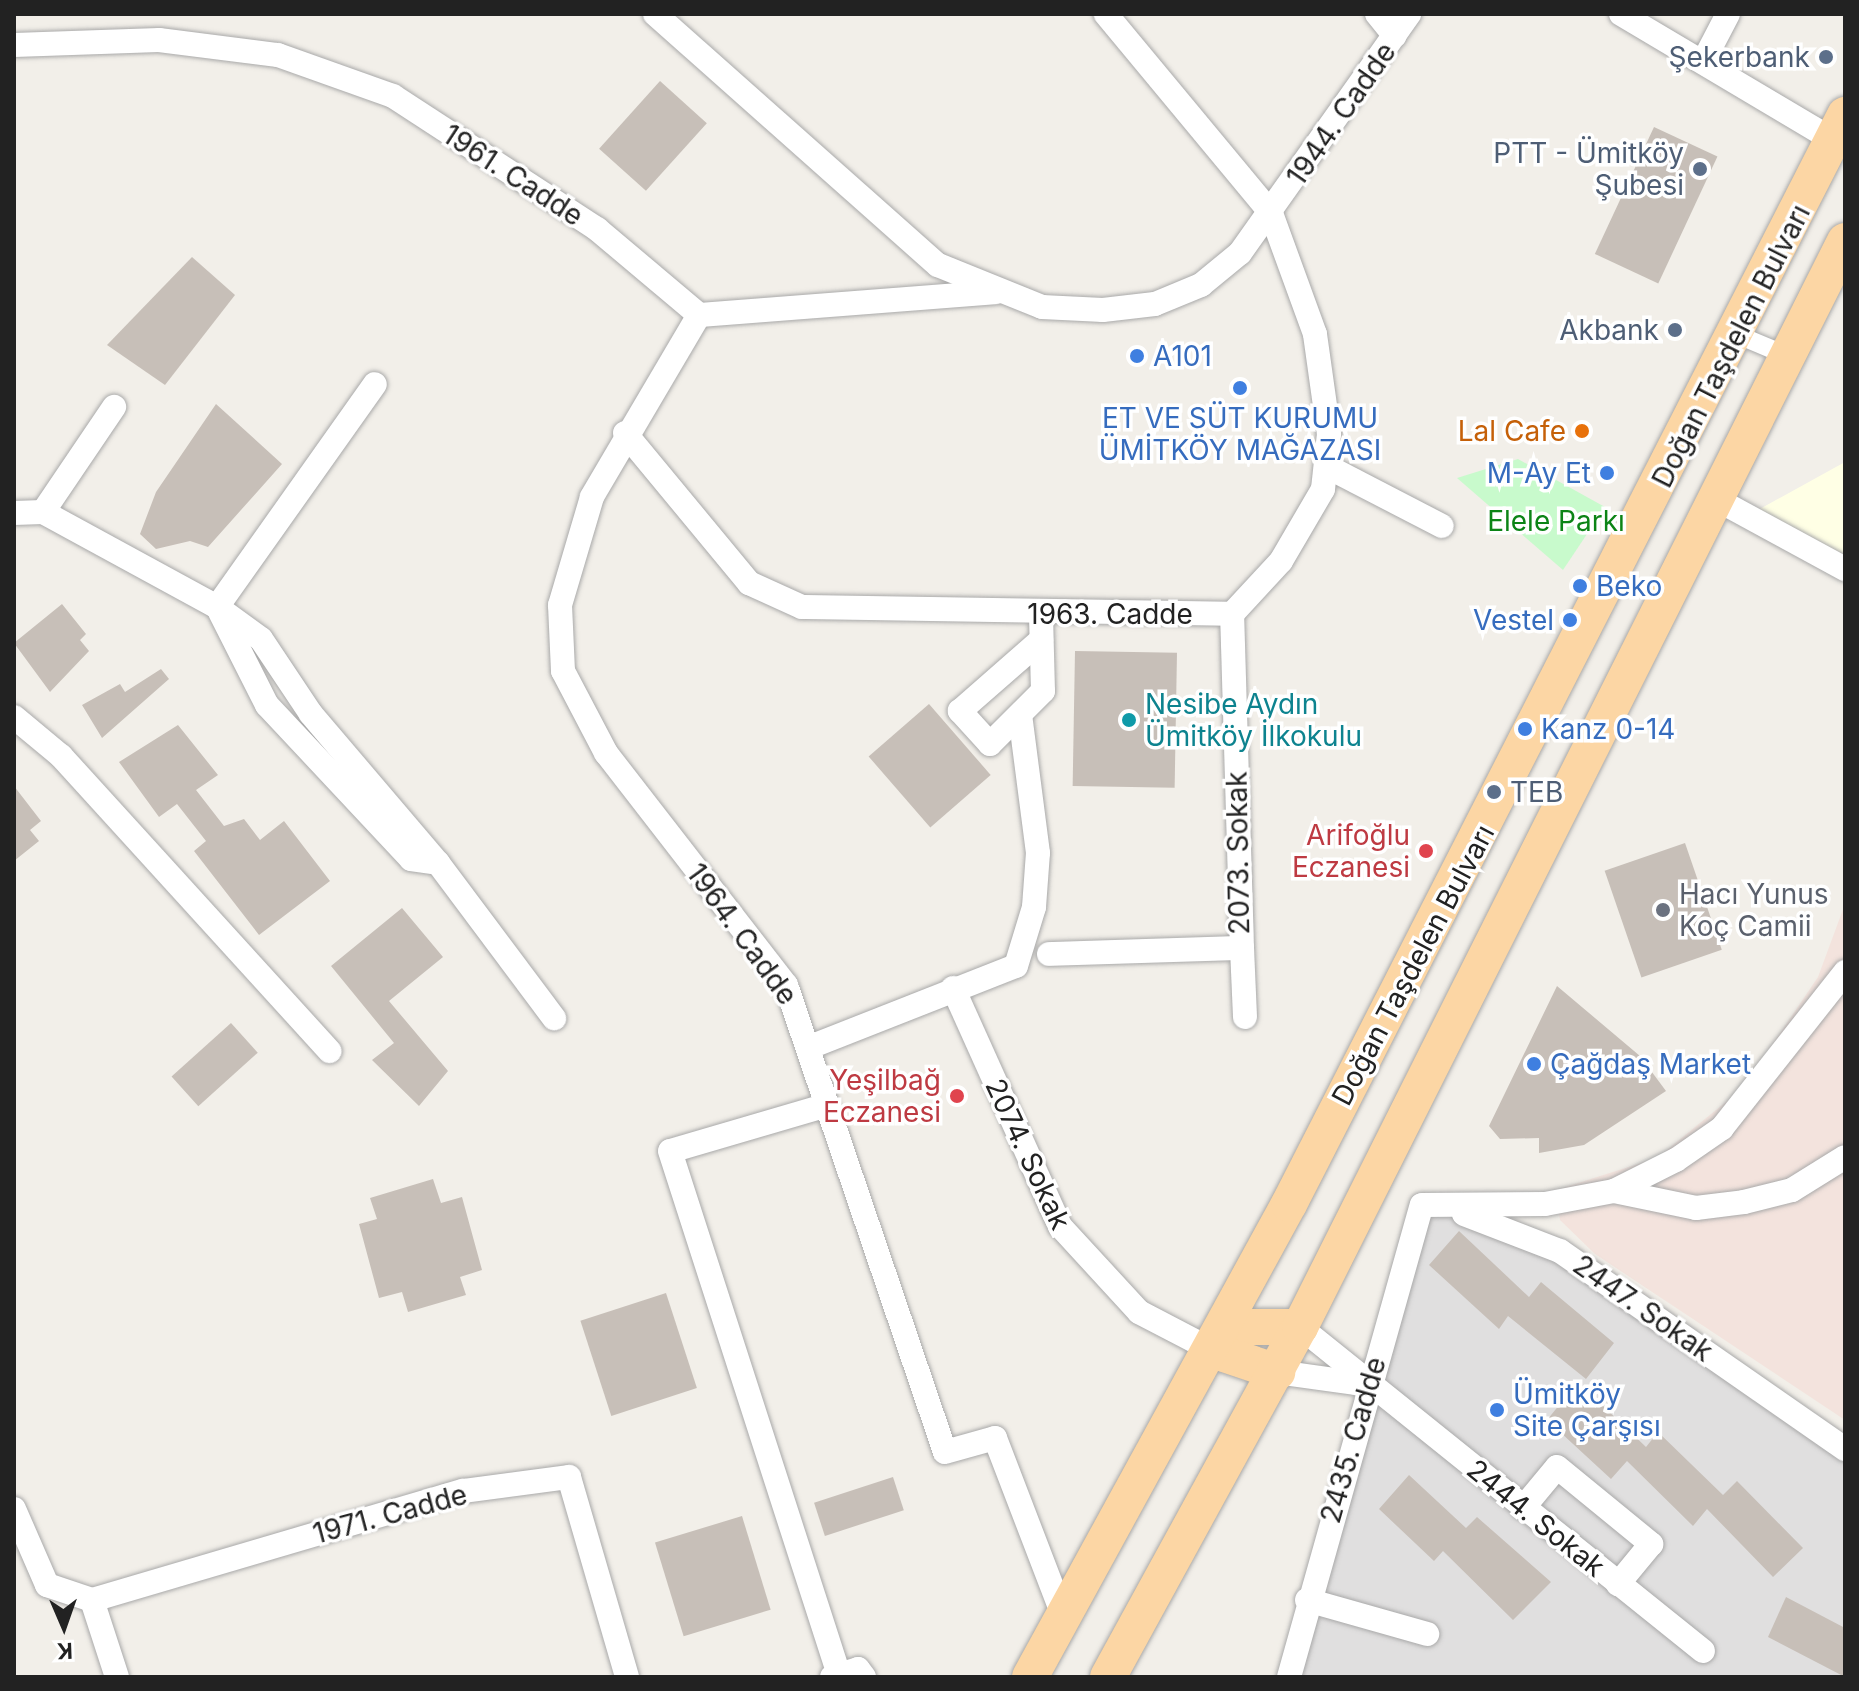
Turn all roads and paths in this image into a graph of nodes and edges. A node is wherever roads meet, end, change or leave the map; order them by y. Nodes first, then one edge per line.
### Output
1 (655, 14) edge
2 (1106, 14) edge
3 (1377, 14) edge
4 (1409, 14) edge
5 (1621, 14) edge
6 (1728, 14) edge
7 (1395, 36) junction
8 (14, 45) edge
9 (1703, 62) junction
10 (1839, 128) edge
11 (1271, 213) junction
12 (1845, 241) edge
13 (995, 292) junction
14 (699, 315) junction
15 (1738, 335) junction
16 (1788, 356) junction
17 (375, 384) dead end
18 (114, 407) dead end
19 (625, 433) junction
20 (1328, 467) junction
21 (1716, 499) junction
22 (43, 512) junction
23 (14, 513) edge
24 (1442, 526) dead end
25 (1845, 569) edge
26 (217, 607) junction
27 (1232, 614) junction
28 (1041, 615) junction
29 (1041, 640) junction
30 (1020, 715) junction
31 (14, 717) edge
32 (1242, 948) junction
33 (1049, 954) dead end
34 (1845, 972) edge
35 (953, 988) junction
36 (1245, 1017) dead end
37 (554, 1018) dead end
38 (810, 1047) junction
39 (329, 1051) dead end
40 (824, 1106) junction
41 (1845, 1157) edge
42 (1614, 1191) junction
43 (1422, 1205) junction
44 (1300, 1327) junction
45 (1212, 1350) junction
46 (1277, 1372) junction
47 (1369, 1385) junction
48 (1845, 1449) edge
49 (1523, 1508) junction
50 (14, 1509) edge
51 (1618, 1584) junction
52 (92, 1600) junction
53 (1307, 1600) junction
54 (1064, 1618) junction
55 (1427, 1634) dead end
56 (1703, 1651) dead end
57 (845, 1676) edge
58 (117, 1677) edge
59 (627, 1677) edge
60 (1030, 1677) edge
61 (1108, 1677) edge
62 (1289, 1677) edge

1 - 13 street
2 - 11 street, 1963. Cadde
3 - 7 street
4 - 7 street, 1944. Cadde
5 - 9 street
6 - 9 street
7 - 11 street, 1944. Cadde
8 - 14 street, 1961. Cadde
9 - 10 street
10 - 15 main road, Doğan Taşdelen Bulvarı
11 - 13 street, 1944. Cadde
11 - 20 street, 1963. Cadde
12 - 16 main road, Doğan Taşdelen Bulvarı
13 - 14 street
14 - 19 street, 1964. Cadde
15 - 16 street
15 - 45 main road, Doğan Taşdelen Bulvarı
16 - 21 main road, Doğan Taşdelen Bulvarı
17 - 26 street
18 - 22 street
19 - 28 street, 1963. Cadde
19 - 38 street, 1964. Cadde
20 - 24 street
20 - 27 street, 1963. Cadde
21 - 25 street
21 - 44 main road, Doğan Taşdelen Bulvarı
22 - 23 street
22 - 26 street
26 - 37 street
27 - 28 street, 1963. Cadde
27 - 32 street, 2073. Sokak
28 - 29 street
29 - 30 street
29 - 30 street
30 - 35 street
31 - 39 street
32 - 33 street, 2073. Sokak
32 - 36 street
34 - 42 street
35 - 38 street
35 - 45 street, 2074. Sokak
38 - 40 street, 1964. Cadde
40 - 54 street, 1964. Cadde
40 - 57 street
41 - 42 street
42 - 43 street
43 - 47 street, 2435. Cadde
43 - 48 street, 2447. Sokak
44 - 45 main road
44 - 46 main road, Doğan Taşdelen Bulvarı
44 - 47 street, 2444. Sokak
45 - 46 main road
45 - 54 main road, Doğan Taşdelen Bulvarı
46 - 47 street
46 - 61 main road, Doğan Taşdelen Bulvarı
47 - 49 street, 2444. Sokak
47 - 53 street, 2435. Cadde
49 - 51 street, 2444. Sokak
49 - 51 street
50 - 52 street
51 - 56 street, 2444. Sokak
52 - 58 street
52 - 59 street, 1971. Cadde
53 - 55 street
53 - 62 street, 2435. Cadde
54 - 60 main road, Doğan Taşdelen Bulvarı

